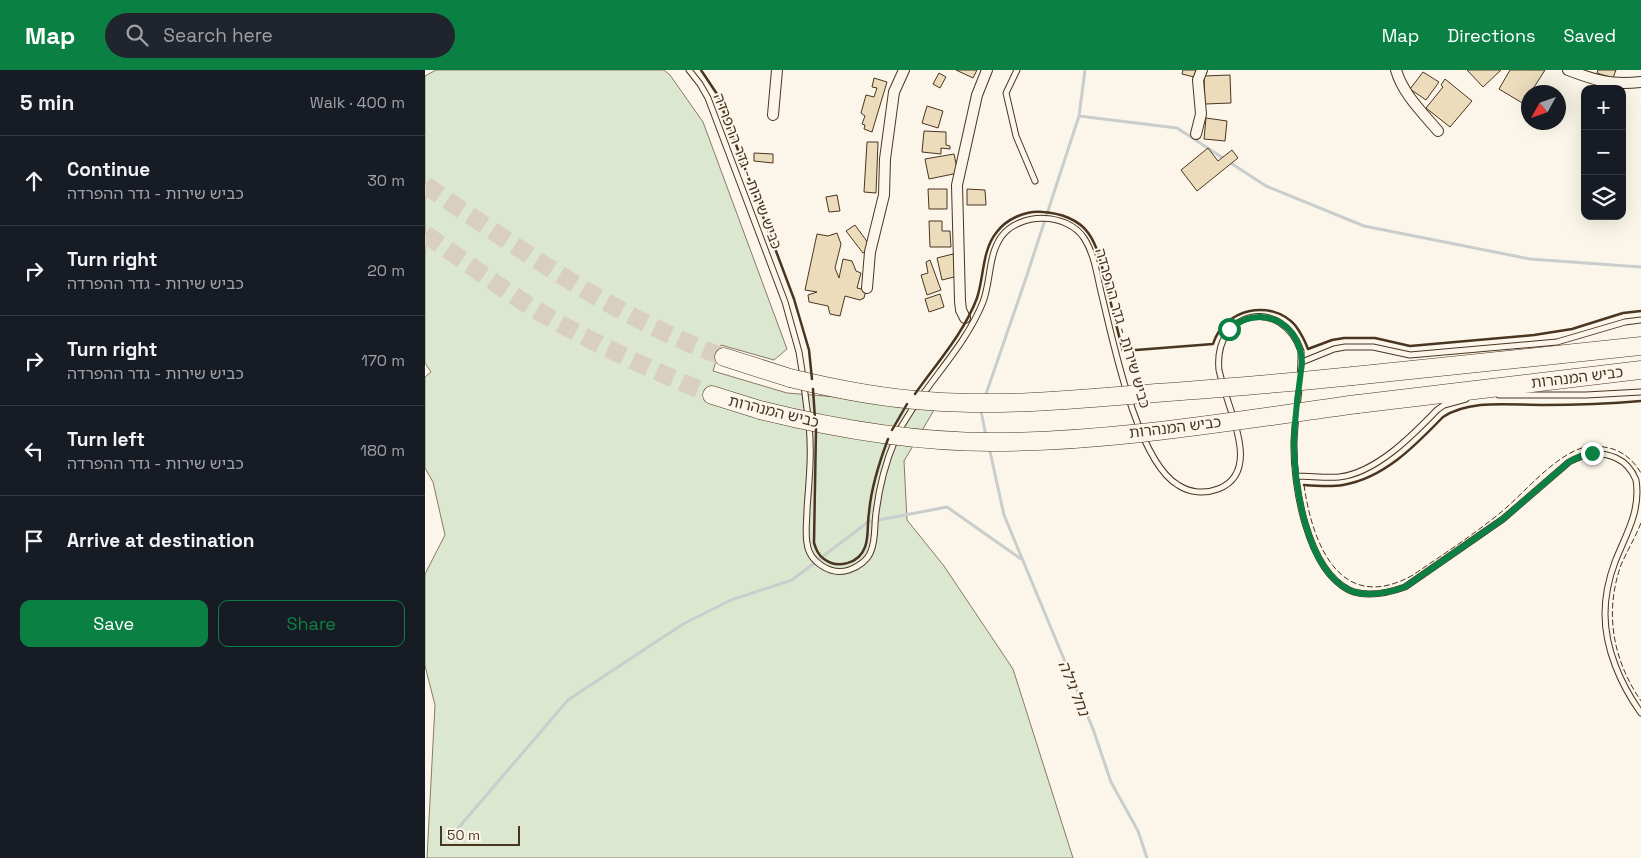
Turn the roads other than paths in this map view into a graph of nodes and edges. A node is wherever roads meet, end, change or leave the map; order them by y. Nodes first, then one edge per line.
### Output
1 (689, 70) edge
2 (777, 70) edge
3 (904, 70) edge
4 (987, 70) edge
5 (1017, 70) edge
6 (1202, 70) edge
7 (1396, 70) edge
8 (1568, 70) edge
9 (1641, 82) edge
10 (773, 115) dead end
11 (1438, 130) dead end
12 (1196, 134) dead end
13 (1035, 181) dead end
14 (867, 288) dead end
15 (965, 318) dead end
16 (1641, 320) edge
17 (1641, 346) edge
18 (724, 357) tunnel mouth
19 (1302, 362) junction
20 (1641, 370) edge
21 (1641, 392) edge
22 (712, 395) tunnel mouth
23 (1493, 396) dead end
24 (1474, 398) dead end
25 (1297, 476) junction
26 (1641, 714) edge

1 - 19 lane, כביש שירות - גדר ההפרדה
2 - 10 street
3 - 14 street
4 - 15 street
5 - 13 lane
6 - 12 street
7 - 11 street
8 - 9 street
16 - 19 lane
17 - 18 highway, כביש המנהרות, bridge
19 - 25 lane, כביש שירות - גדר ההפרדה
20 - 22 highway, כביש המנהרות, bridge
21 - 23 lane
24 - 25 lane
25 - 26 lane, כביש שירות - גדר ההפרדה

